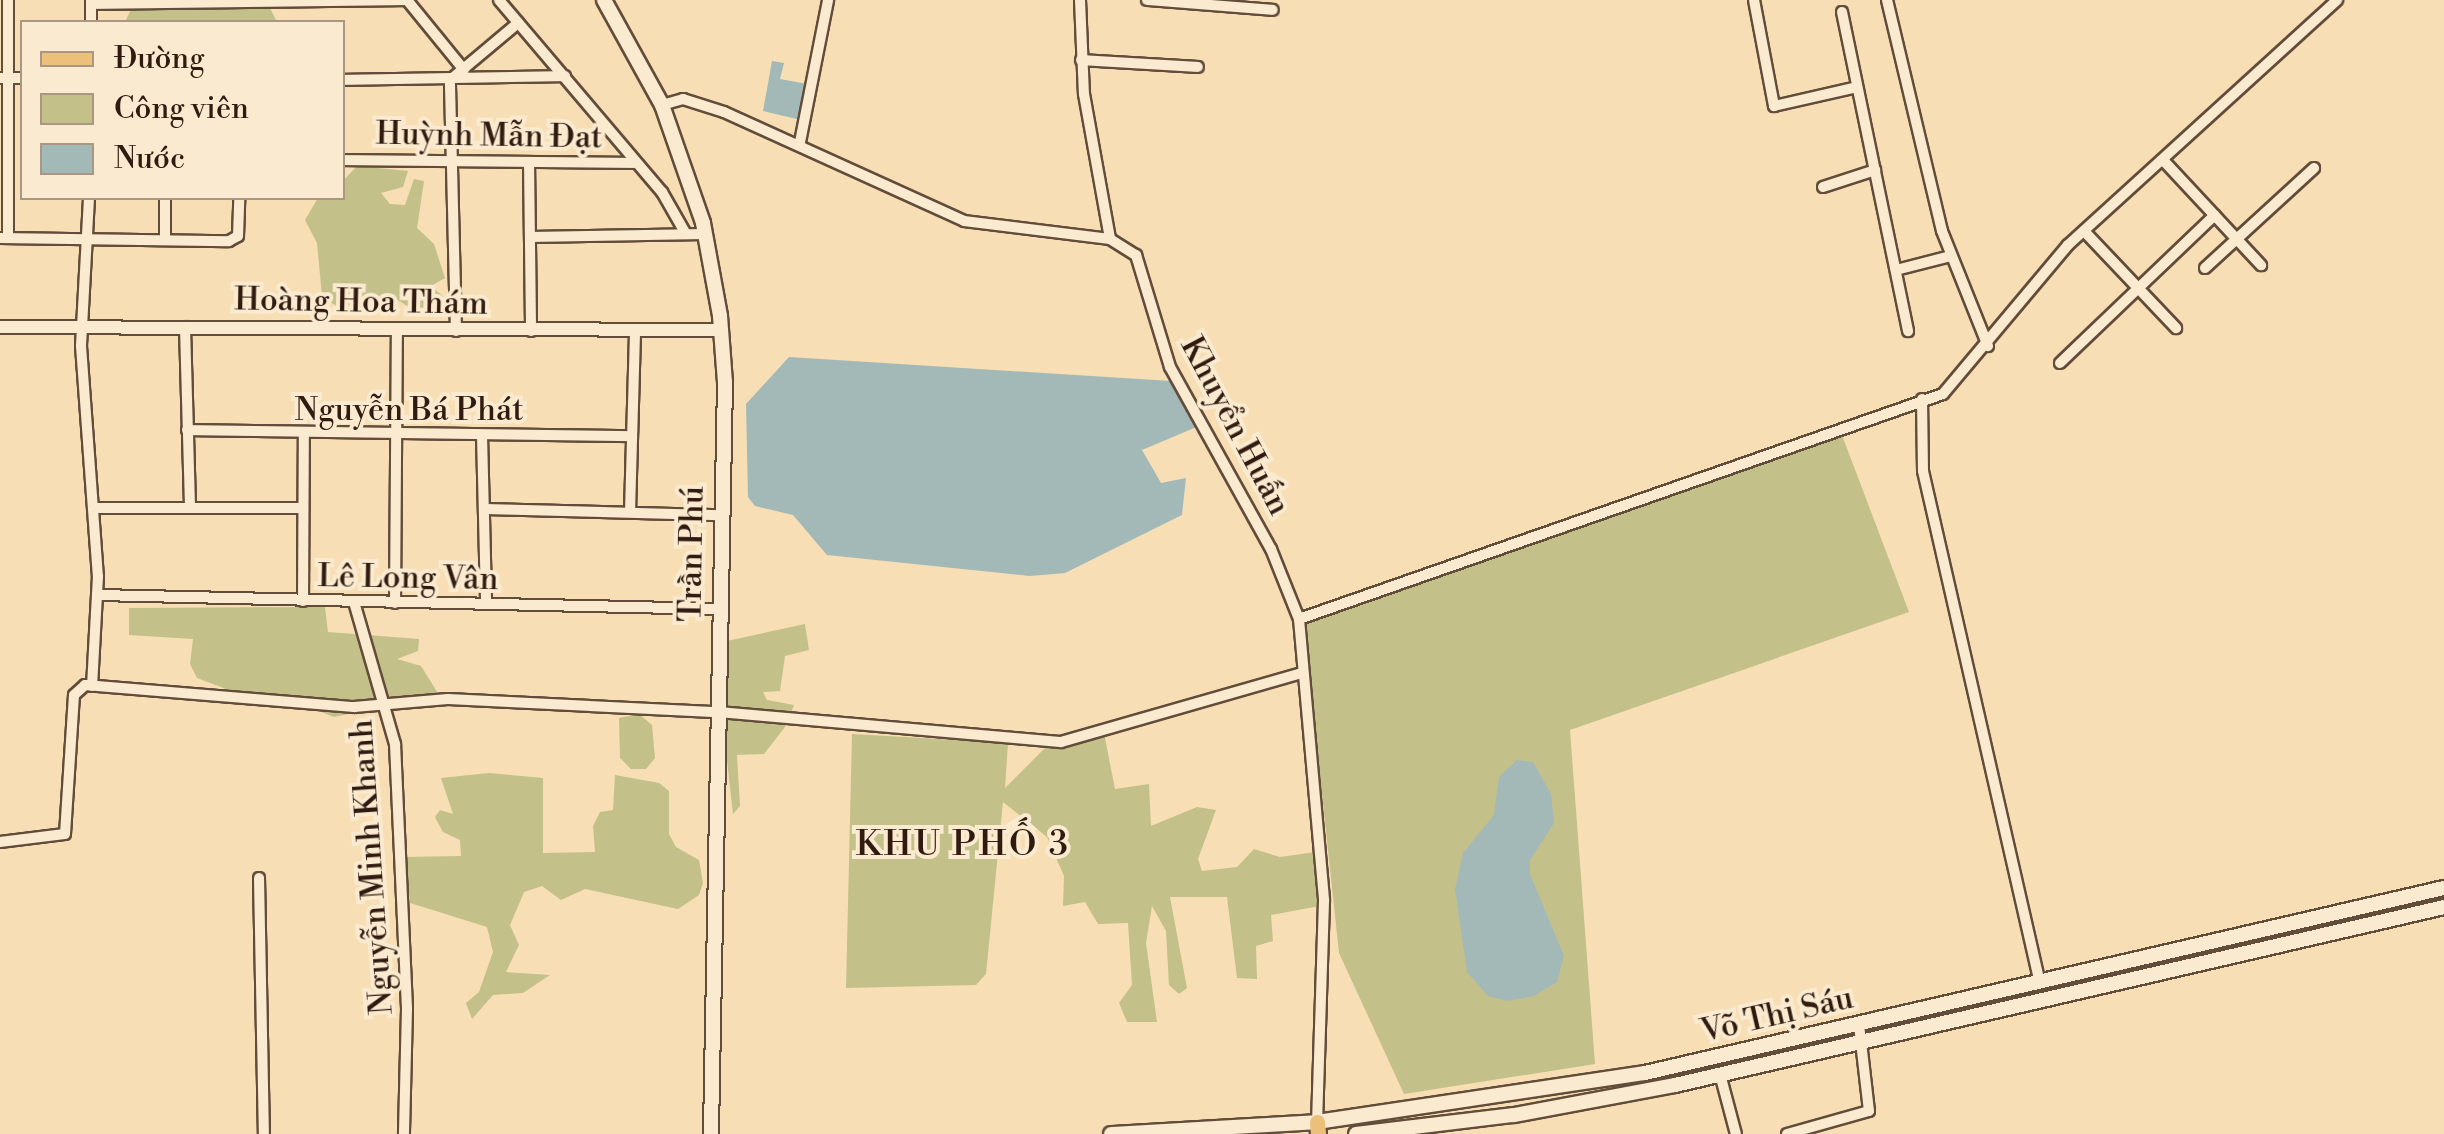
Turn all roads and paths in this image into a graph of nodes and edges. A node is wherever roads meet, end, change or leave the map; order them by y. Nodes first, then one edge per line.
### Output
1 (8, 0) edge
2 (406, 0) edge
3 (498, 0) edge
4 (604, 0) edge
5 (828, 0) edge
6 (1080, 0) edge
7 (1147, 0) edge
8 (1754, 0) edge
9 (1887, 0) edge
10 (2337, 0) edge
11 (90, 2) edge
12 (239, 2) edge
13 (1273, 10) dead end
14 (1842, 12) dead end
15 (518, 23) junction
16 (1081, 60) junction
17 (1198, 67) dead end
18 (464, 70) junction
19 (565, 76) junction
20 (5, 78) edge
21 (345, 80) edge
22 (450, 80) junction
23 (1857, 87) junction
24 (662, 105) junction
25 (800, 142) junction
26 (345, 160) edge
27 (2163, 160) junction
28 (450, 161) junction
29 (529, 162) junction
30 (634, 163) junction
31 (2314, 168) dead end
32 (1875, 170) junction
33 (1823, 186) dead end
34 (89, 200) edge
35 (165, 200) edge
36 (239, 200) edge
37 (2215, 215) junction
38 (2084, 230) junction
39 (686, 234) junction
40 (705, 234) junction
41 (530, 237) junction
42 (4, 238) edge
43 (88, 238) junction
44 (165, 238) junction
45 (2237, 239) junction
46 (1110, 240) junction
47 (1952, 256) junction
48 (2262, 265) dead end
49 (2205, 268) dead end
50 (1896, 270) junction
51 (2138, 288) junction
52 (185, 326) junction
53 (0, 327) edge
54 (86, 327) junction
55 (2176, 328) dead end
56 (396, 330) junction
57 (721, 330) junction
58 (456, 331) junction
59 (531, 331) junction
60 (635, 331) junction
61 (1908, 331) dead end
62 (1988, 346) junction
63 (2060, 362) dead end
64 (1922, 399) junction
65 (187, 430) junction
66 (304, 435) junction
67 (395, 435) junction
68 (482, 435) junction
69 (632, 436) junction
70 (95, 508) junction
71 (190, 508) junction
72 (302, 508) junction
73 (485, 508) junction
74 (630, 512) junction
75 (721, 514) junction
76 (97, 594) junction
77 (302, 601) junction
78 (354, 602) junction
79 (395, 603) junction
80 (486, 604) junction
81 (718, 609) junction
82 (1299, 619) junction
83 (1301, 673) junction
84 (92, 686) junction
85 (387, 705) junction
86 (718, 712) junction
87 (0, 842) edge
88 (259, 878) dead end
89 (2444, 888) edge
90 (2444, 907) edge
91 (2039, 979) junction
92 (1858, 1025) junction
93 (1862, 1042) junction
94 (1720, 1074) junction
95 (1318, 1128) edge
96 (264, 1134) edge
97 (404, 1134) edge
98 (711, 1134) edge
99 (1111, 1134) edge
100 (1356, 1134) edge
101 (1736, 1134) edge
102 (1788, 1134) edge

1 - 20 street
2 - 12 street
2 - 18 street
3 - 15 street
4 - 24 main road, Trần Phú
5 - 25 street
6 - 16 street
7 - 13 street
8 - 23 street
9 - 47 street
10 - 27 street
11 - 12 street
14 - 23 street
15 - 18 street
15 - 19 street
16 - 17 street
16 - 46 street
18 - 22 street
19 - 22 street
19 - 30 street
20 - 42 street
21 - 22 street
22 - 28 street
23 - 32 street
24 - 25 street
24 - 40 main road, Trần Phú
25 - 46 street
26 - 28 street, Huỳnh Mẫn Đạt
27 - 37 street
27 - 38 street
28 - 29 street, Huỳnh Mẫn Đạt
28 - 58 street
29 - 30 street, Huỳnh Mẫn Đạt
29 - 41 street
30 - 39 street
31 - 45 street
32 - 33 street
32 - 50 street
34 - 43 street
35 - 44 street
36 - 44 street
37 - 45 street
37 - 51 street
38 - 51 street
38 - 62 street
39 - 40 street
39 - 41 street
40 - 57 main road, Trần Phú
41 - 59 street
42 - 43 street
43 - 44 street
43 - 54 street
45 - 48 street
45 - 49 street
46 - 82 street, Khuyển Huấn
47 - 50 street
47 - 62 street
50 - 61 street
51 - 55 street
51 - 63 street
52 - 54 street, Hoàng Hoa Thám
52 - 56 street, Hoàng Hoa Thám
52 - 65 street
53 - 54 street, Hoàng Hoa Thám
54 - 70 street
56 - 58 street, Hoàng Hoa Thám
56 - 67 street
57 - 60 street, Hoàng Hoa Thám
57 - 75 main road, Trần Phú
58 - 59 street, Hoàng Hoa Thám
59 - 60 street, Hoàng Hoa Thám
60 - 69 street
62 - 64 street
64 - 82 street
64 - 91 street
65 - 66 street, Nguyễn Bá Phát
65 - 71 street
66 - 67 street, Nguyễn Bá Phát
66 - 72 street
67 - 68 street, Nguyễn Bá Phát
67 - 79 street
68 - 69 street, Nguyễn Bá Phát
68 - 73 street
69 - 74 street
70 - 71 street
70 - 76 street
71 - 72 street
72 - 77 street
73 - 74 street
73 - 80 street
74 - 75 street
75 - 81 main road, Trần Phú
76 - 77 street, Lê Long Vân
76 - 84 street
77 - 78 street, Lê Long Vân
78 - 79 street, Lê Long Vân
78 - 85 street, Nguyễn Minh Khanh
79 - 80 street, Lê Long Vân
80 - 81 street, Lê Long Vân
81 - 86 main road, Trần Phú
82 - 83 street, Khuyển Huấn
83 - 86 street
83 - 95 street, Khuyển Huấn
84 - 85 street
84 - 87 street
85 - 86 street
85 - 97 street, Nguyễn Minh Khanh
86 - 98 main road, Trần Phú
88 - 96 street
89 - 91 main road, Võ Thị Sáu
90 - 93 main road, Võ Thị Sáu
91 - 92 main road, Võ Thị Sáu
92 - 93 street
92 - 95 main road, Võ Thị Sáu
93 - 94 main road, Võ Thị Sáu
93 - 102 street
94 - 100 main road, Võ Thị Sáu
94 - 101 street
95 - 99 main road, Võ Thị Sáu

